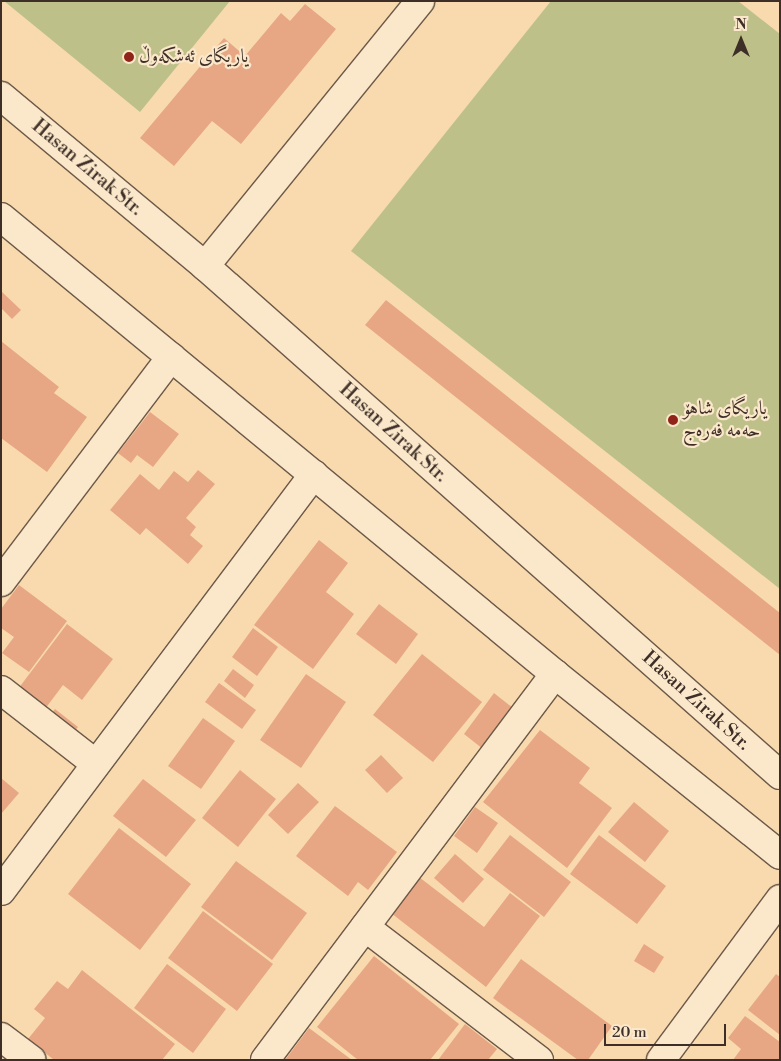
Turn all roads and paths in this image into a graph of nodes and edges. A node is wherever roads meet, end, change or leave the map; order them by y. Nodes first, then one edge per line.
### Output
1 (420, 1) edge
2 (1, 96) edge
3 (1, 216) edge
4 (205, 266) junction
5 (170, 357) junction
6 (314, 474) junction
7 (1, 582) edge
8 (555, 674) junction
9 (1, 690) edge
10 (96, 764) junction
11 (780, 775) edge
12 (780, 855) edge
13 (1, 891) edge
14 (780, 899) edge
15 (365, 927) junction
16 (1, 1036) edge
17 (31, 1060) edge
18 (265, 1060) edge
19 (539, 1060) edge
20 (661, 1060) edge

1 - 4 street
2 - 4 street, Hasan Zirak Str.
3 - 5 street
4 - 11 street, Hasan Zirak Str.
5 - 6 street
5 - 7 street
6 - 8 street
6 - 10 street
8 - 12 street
8 - 15 street
9 - 10 street
10 - 13 street
14 - 20 street
15 - 18 street
15 - 19 street
16 - 17 street

